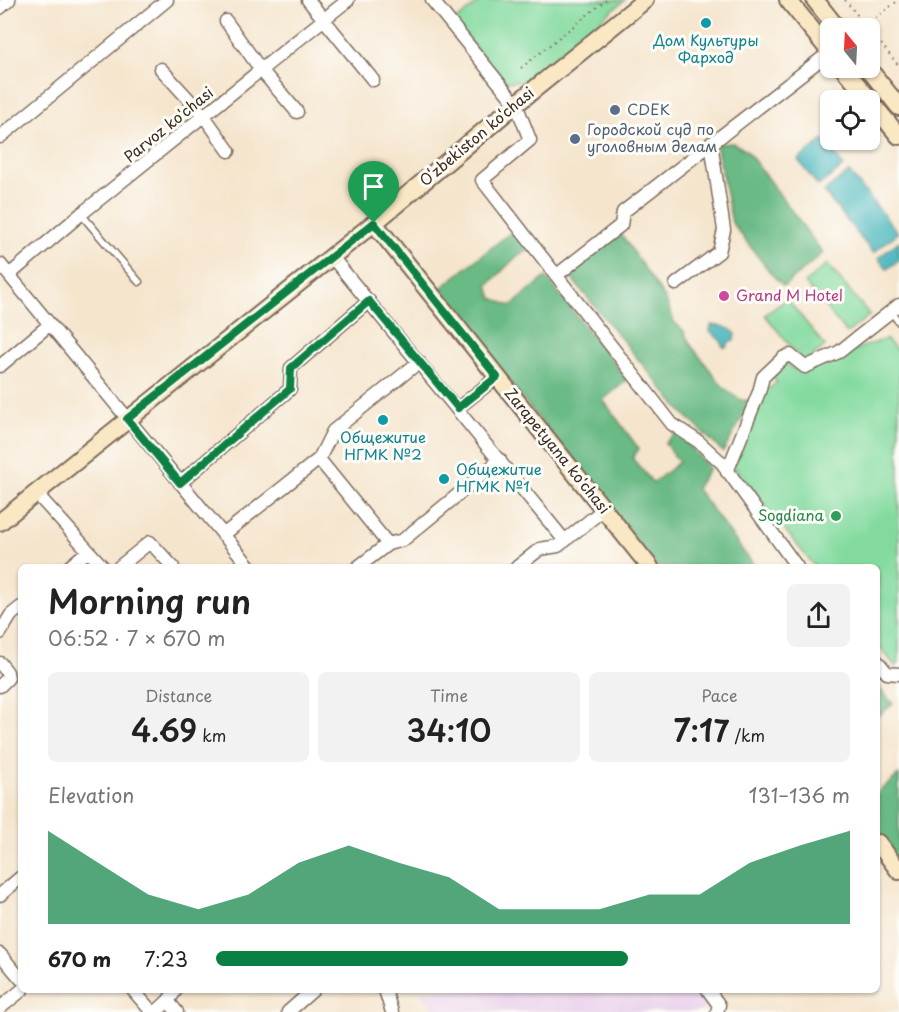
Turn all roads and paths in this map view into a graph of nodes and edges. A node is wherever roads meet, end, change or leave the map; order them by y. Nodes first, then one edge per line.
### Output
1 (9, 0) edge
2 (167, 0) edge
3 (308, 0) edge
4 (348, 0) edge
5 (432, 0) edge
6 (606, 0) edge
7 (645, 0) edge
8 (788, 0) edge
9 (814, 0) edge
10 (845, 0) edge
11 (899, 0) edge
12 (0, 8) edge
13 (829, 18) edge
14 (860, 18) edge
15 (875, 18) edge
16 (324, 20) junction
17 (226, 21) dead end
18 (820, 40) edge
19 (880, 43) edge
20 (820, 60) edge
21 (899, 66) edge
22 (521, 68) dead end
23 (161, 69) dead end
24 (261, 70) junction
25 (851, 78) edge
26 (876, 78) edge
27 (373, 80) dead end
28 (861, 90) edge
29 (516, 104) junction
30 (899, 106) edge
31 (297, 112) dead end
32 (880, 113) edge
33 (204, 116) junction
34 (899, 136) edge
35 (0, 137) edge
36 (711, 143) junction
37 (230, 151) dead end
38 (81, 214) junction
39 (374, 223) junction
40 (332, 257) junction
41 (0, 264) edge
42 (9, 274) junction
43 (557, 275) junction
44 (139, 282) dead end
45 (676, 284) dead end
46 (369, 301) junction
47 (895, 309) edge
48 (899, 322) edge
49 (49, 325) junction
50 (419, 362) junction
51 (0, 366) edge
52 (497, 377) junction
53 (458, 408) junction
54 (127, 419) junction
55 (319, 459) junction
56 (500, 460) junction
57 (727, 472) junction
58 (180, 483) junction
59 (36, 493) junction
60 (604, 509) junction
61 (0, 522) edge
62 (223, 535) junction
63 (565, 541) junction
64 (387, 544) junction
65 (88, 551) junction
66 (73, 564) edge
67 (100, 564) edge
68 (123, 564) edge
69 (169, 564) edge
70 (247, 564) edge
71 (362, 564) edge
72 (521, 564) edge
73 (648, 564) edge
74 (795, 564) edge
75 (18, 609) edge
76 (0, 633) edge
77 (0, 663) edge
78 (880, 664) edge
79 (899, 674) edge
80 (0, 686) edge
81 (880, 846) edge
82 (899, 871) edge
83 (18, 880) edge
84 (0, 895) edge
85 (0, 954) edge
86 (18, 975) edge
87 (18, 993) edge
88 (136, 993) edge
89 (174, 993) edge
90 (310, 993) edge
91 (386, 993) edge
92 (710, 993) edge
93 (168, 1001) junction
94 (0, 1008) edge
95 (154, 1012) edge
96 (177, 1012) edge
97 (288, 1012) edge
98 (392, 1012) edge
99 (717, 1012) edge

1 - 12 street
2 - 35 street
3 - 16 street
4 - 16 street, Parvoz ko'chasi
5 - 29 street
6 - 22 path
7 - 29 street, O‘zbekiston ko‘chasi
8 - 18 street
9 - 13 street
10 - 14 path
11 - 15 path
16 - 24 street, Parvoz ko'chasi
16 - 27 street
17 - 24 street
19 - 21 path
20 - 36 street
23 - 33 street
24 - 31 street
24 - 33 street, Parvoz ko'chasi
25 - 28 street
26 - 30 street
29 - 39 street, O‘zbekiston ko‘chasi
29 - 43 street
32 - 34 street
33 - 37 street
33 - 38 street, Parvoz ko'chasi
36 - 43 street
36 - 45 street
38 - 42 street, Parvoz ko'chasi
38 - 44 lane
39 - 40 street, O‘zbekiston ko‘chasi
39 - 52 street, Zarapetyana ko'chasi
40 - 46 street
40 - 54 street, O‘zbekiston ko‘chasi
41 - 42 street
42 - 49 street
43 - 57 street
46 - 50 street
46 - 58 street
47 - 48 lane
47 - 57 street
49 - 51 street
49 - 54 street
50 - 53 street
50 - 55 street
52 - 53 street
52 - 60 street, Zarapetyana ko'chasi
53 - 56 street
54 - 58 street
54 - 59 street, O‘zbekiston ko‘chasi
55 - 62 street
55 - 64 street
56 - 63 street
56 - 64 street
57 - 74 street
58 - 62 street
59 - 61 street, O‘zbekiston ko‘chasi
59 - 65 street
60 - 63 street
60 - 73 street, Zarapetyana ko'chasi
62 - 70 street
63 - 72 street
64 - 71 street
65 - 66 street
65 - 67 street
68 - 69 street
75 - 76 street
77 - 80 street
78 - 79 street
81 - 82 street
83 - 84 street
85 - 86 street
87 - 94 street
88 - 95 street
89 - 93 street
90 - 97 street
91 - 98 street
92 - 99 street
93 - 95 street
93 - 96 street

